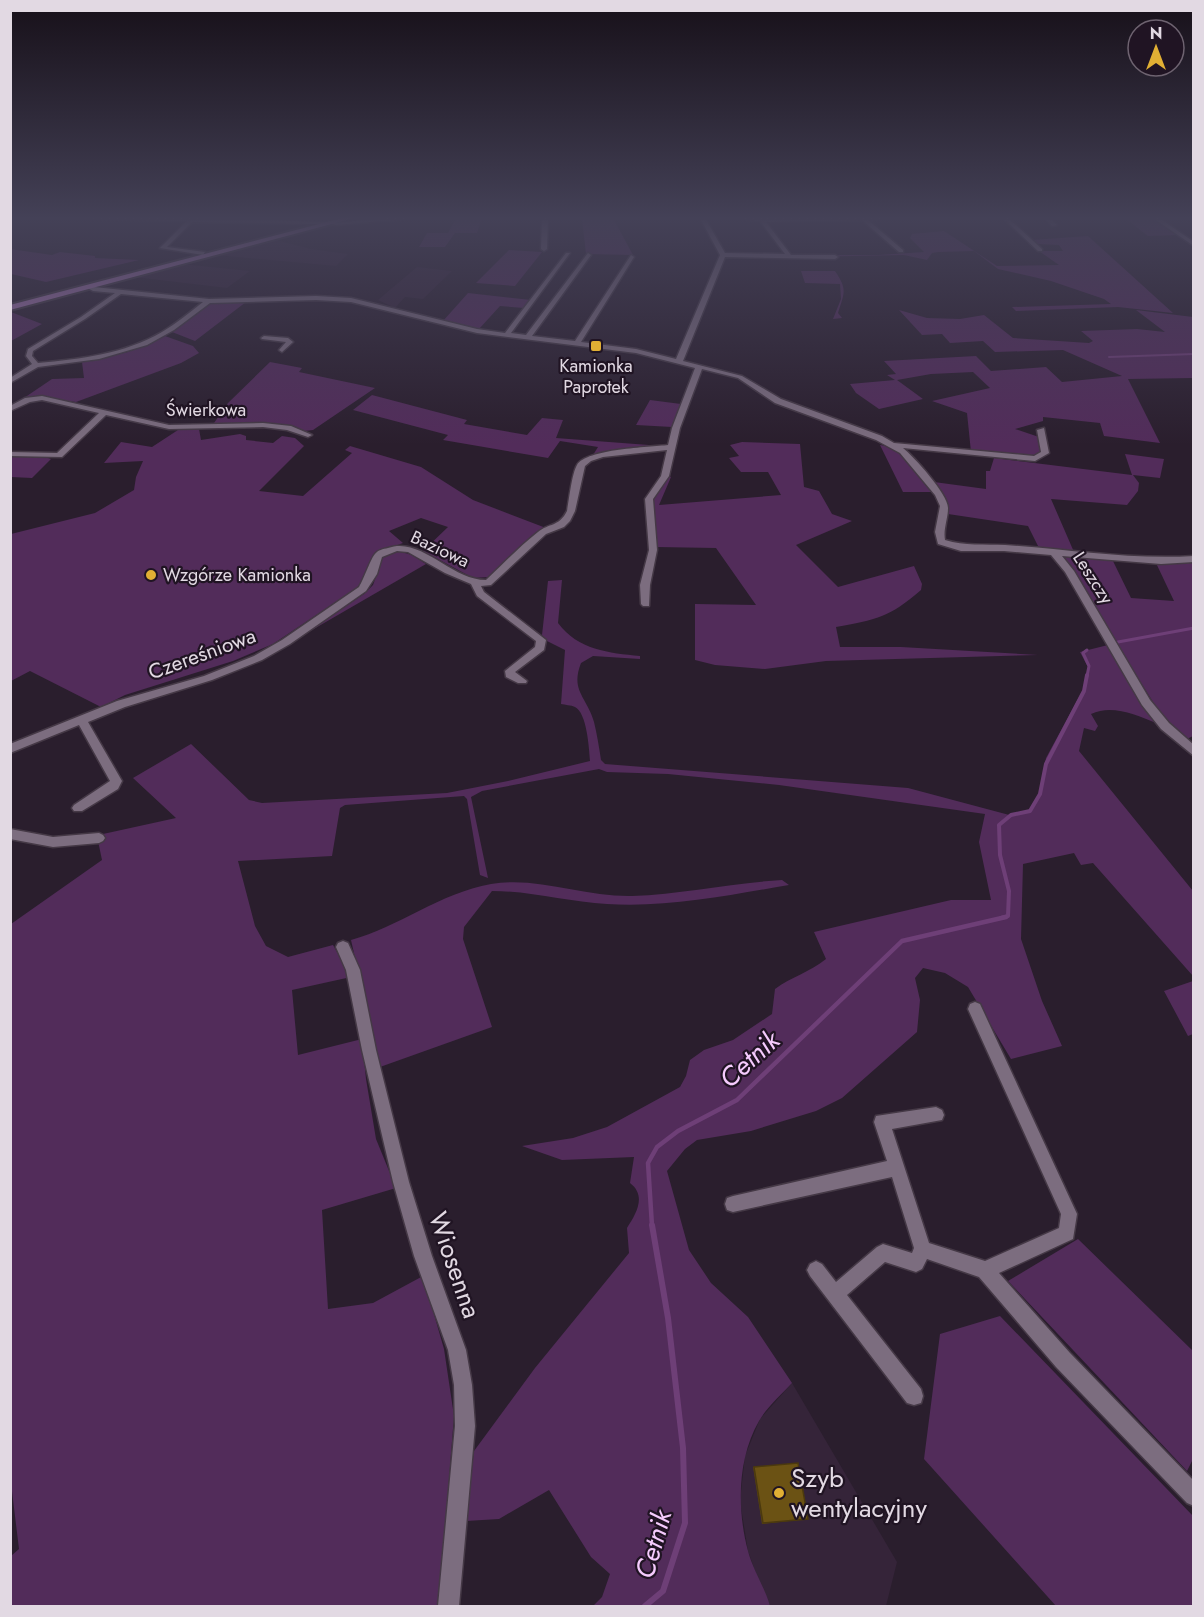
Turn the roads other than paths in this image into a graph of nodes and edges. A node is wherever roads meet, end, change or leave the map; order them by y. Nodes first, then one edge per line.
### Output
1 (56, 293) edge
2 (59, 293) edge
3 (118, 293) edge
4 (134, 293) edge
5 (538, 293) edge
6 (560, 293) edge
7 (608, 293) edge
8 (707, 293) edge
9 (209, 301) junction
10 (10, 306) edge
11 (506, 335) junction
12 (264, 338) dead end
13 (527, 338) junction
14 (577, 344) junction
15 (282, 350) dead end
16 (679, 361) junction
17 (36, 364) junction
18 (699, 367) junction
19 (10, 381) edge
20 (10, 410) edge
21 (105, 412) junction
22 (1041, 430) dead end
23 (308, 435) dead end
24 (894, 445) junction
25 (672, 447) junction
26 (10, 454) edge
27 (1054, 553) junction
28 (378, 556) joint
29 (1194, 559) edge
30 (475, 583) junction
31 (646, 604) dead end
32 (522, 681) dead end
33 (82, 720) junction
34 (10, 749) edge
35 (1194, 752) edge
36 (78, 808) dead end
37 (10, 834) edge
38 (99, 838) dead end
39 (343, 947) dead end
40 (975, 1009) dead end
41 (936, 1115) dead end
42 (897, 1170) junction
43 (734, 1204) dead end
44 (923, 1250) junction
45 (816, 1270) dead end
46 (985, 1270) junction
47 (835, 1294) junction
48 (914, 1396) dead end
49 (1194, 1496) edge
50 (449, 1606) edge

1 - 10 main road
2 - 10 main road
3 - 17 street
4 - 9 street, Leszczy
5 - 11 street
6 - 13 street
7 - 14 street
8 - 16 street
9 - 11 street, Leszczy
9 - 17 street
11 - 13 street, Leszczy
12 - 15 street
13 - 14 street, Leszczy
14 - 16 street, Leszczy
16 - 18 street, Leszczy
17 - 19 street
18 - 24 street, Leszczy
18 - 25 street
20 - 21 street, Świerkowa
21 - 23 street, Świerkowa
21 - 26 street
22 - 24 street, Leszczy
24 - 27 street, Leszczy
25 - 30 street, Baziowa
25 - 31 street
27 - 29 street
27 - 35 street, Leszczy
28 - 30 street, Baziowa
28 - 33 street, Czereśniowa
30 - 32 street
33 - 34 street, Czereśniowa
33 - 36 street
37 - 38 street
39 - 50 street, Wiosenna
40 - 46 street
41 - 42 street
42 - 43 street
42 - 44 street
44 - 46 street
44 - 47 street
45 - 47 street
46 - 49 street
47 - 48 street

